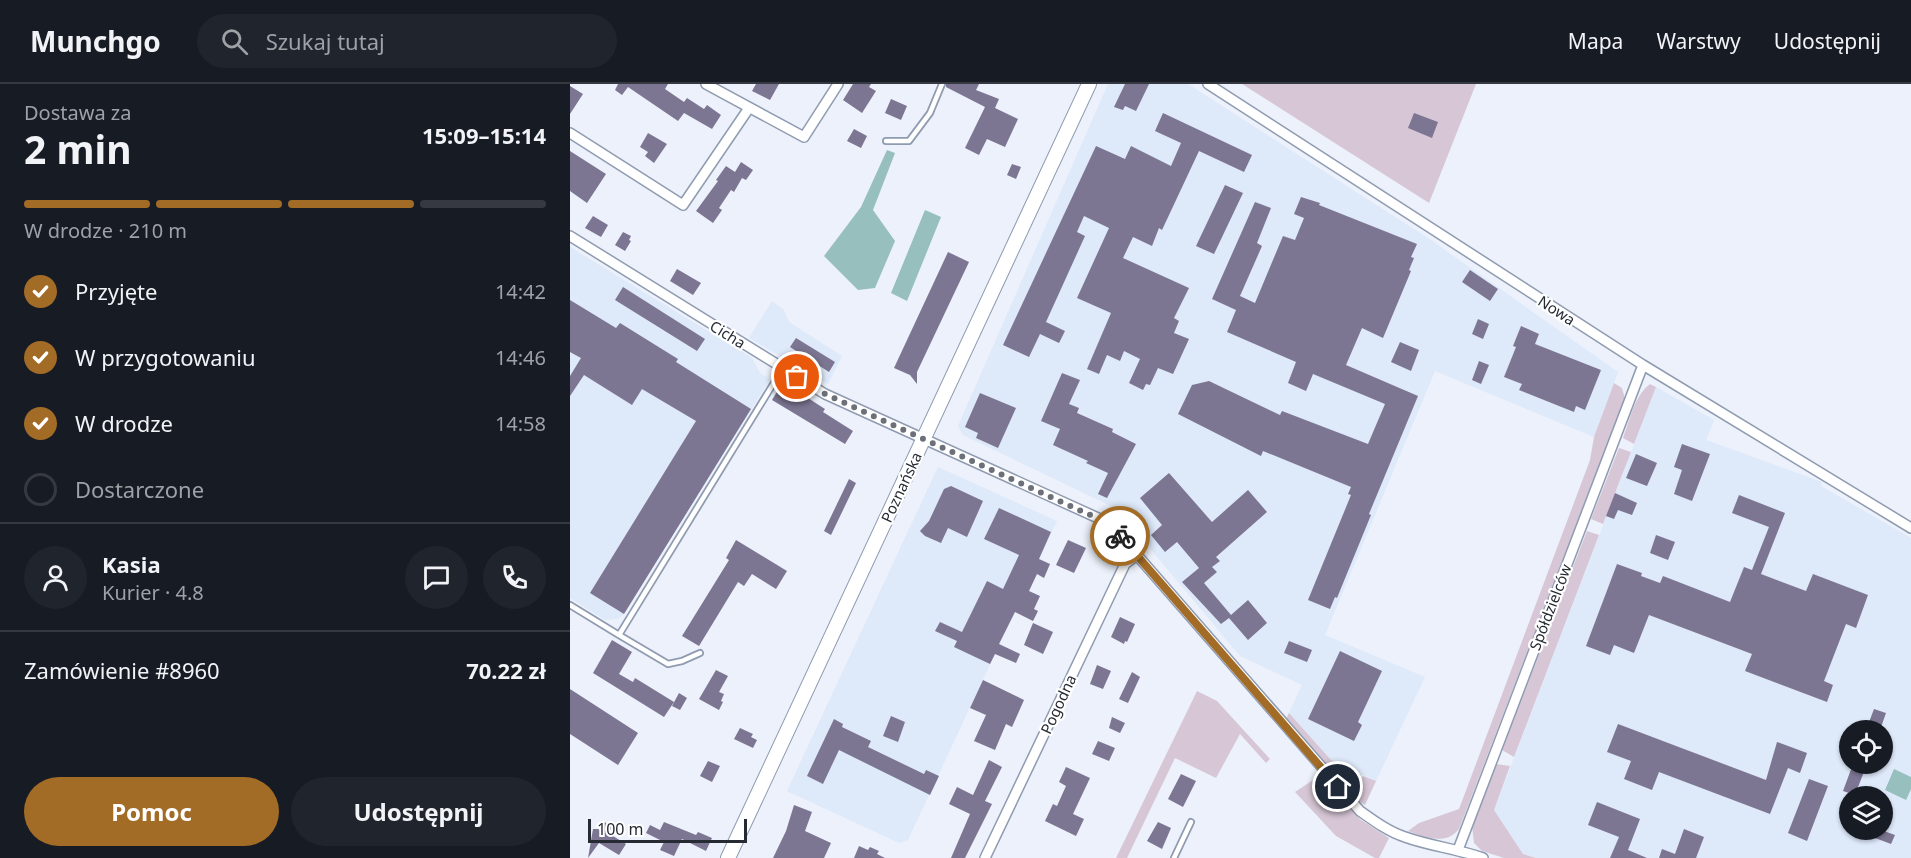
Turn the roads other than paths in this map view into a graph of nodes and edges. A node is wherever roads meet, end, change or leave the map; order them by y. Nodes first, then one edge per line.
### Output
1 (706, 84) edge
2 (838, 84) edge
3 (942, 84) edge
4 (1089, 84) edge
5 (1208, 84) edge
6 (749, 108) junction
7 (570, 133) edge
8 (886, 141) dead end
9 (570, 236) edge
10 (1643, 365) junction
11 (783, 368) junction
12 (923, 440) junction
13 (1911, 528) edge
14 (1137, 555) junction
15 (570, 605) edge
16 (619, 635) junction
17 (700, 652) dead end
18 (1191, 822) dead end
19 (1458, 850) junction
20 (728, 858) edge
21 (985, 858) edge
22 (1174, 858) edge
23 (1483, 858) edge

1 - 6 street
2 - 6 street
3 - 8 lane
4 - 12 main road, Poznańska
5 - 10 street, Nowa
6 - 7 street
9 - 11 street, Cicha
10 - 13 street, Nowa
10 - 19 street, Spółdzielców
11 - 12 street, Cicha
11 - 16 lane
12 - 14 street, Cicha
12 - 20 main road, Poznańska
14 - 19 street, Cicha
14 - 21 street, Pogodna
15 - 16 lane
16 - 17 lane
18 - 22 lane
19 - 23 street, Cicha

